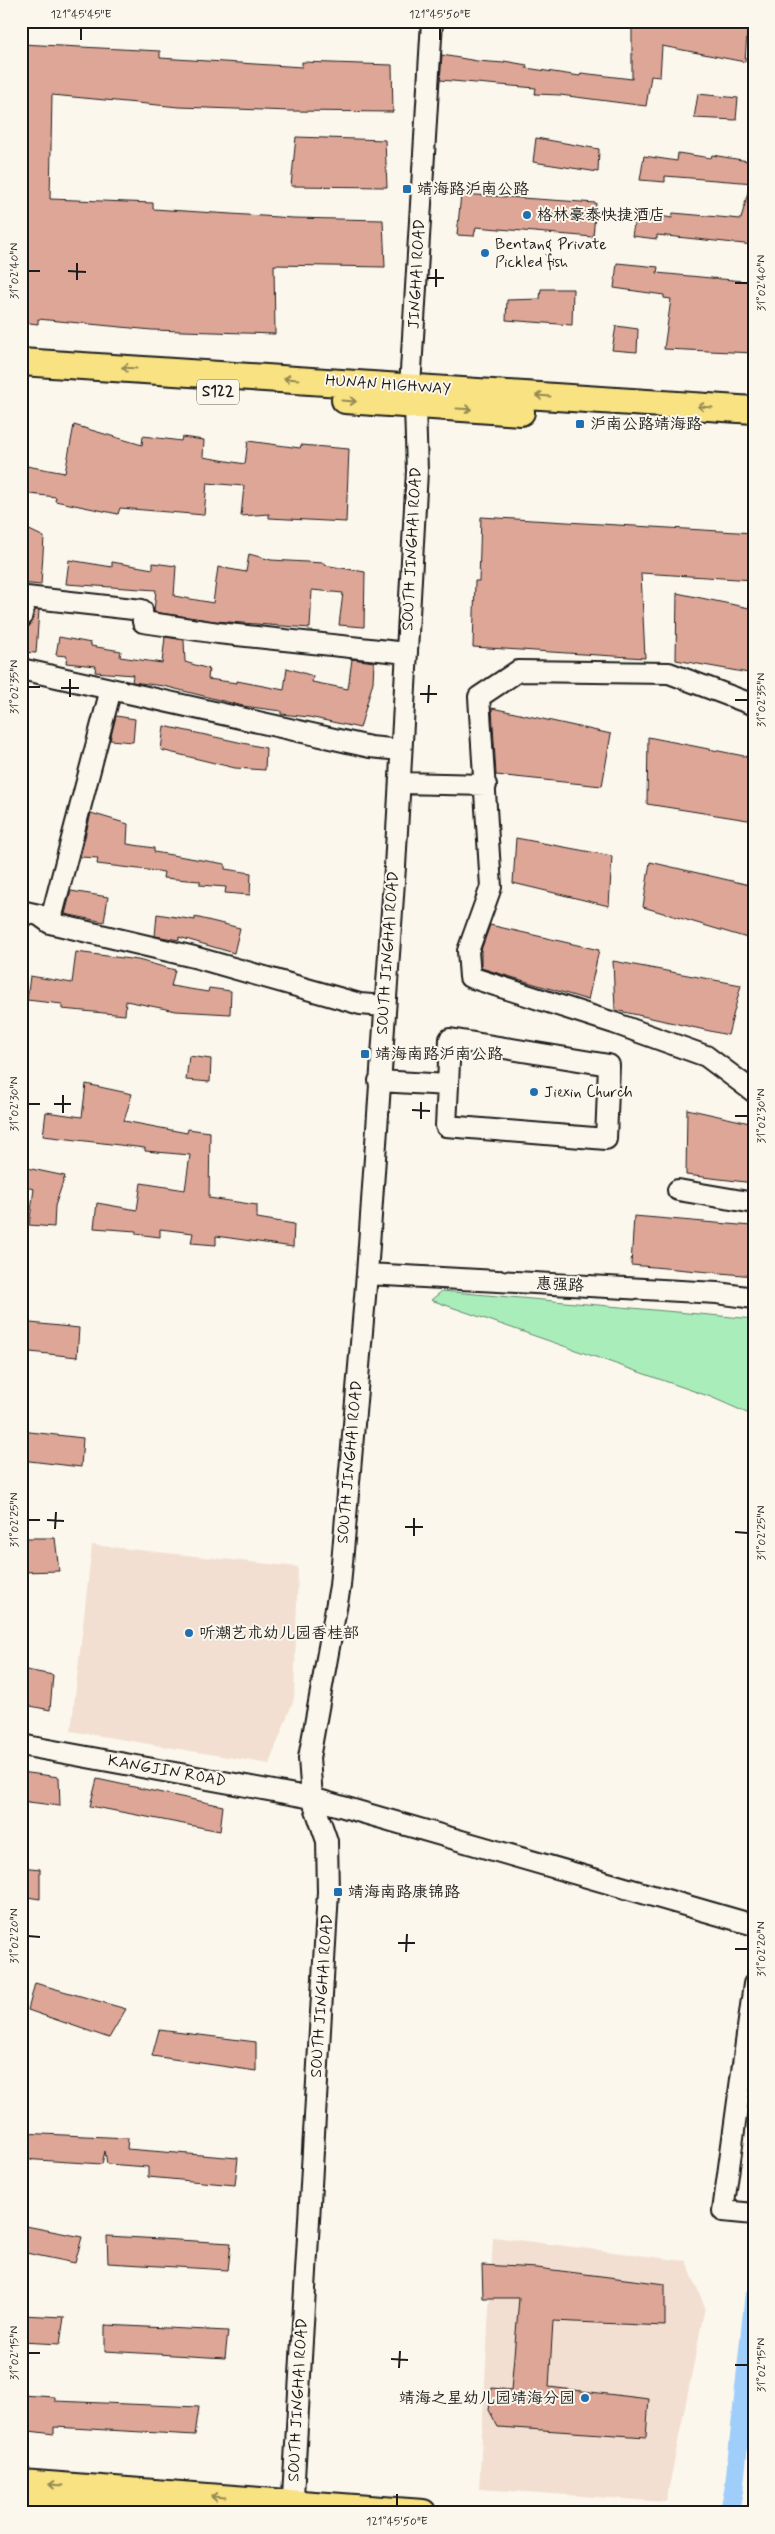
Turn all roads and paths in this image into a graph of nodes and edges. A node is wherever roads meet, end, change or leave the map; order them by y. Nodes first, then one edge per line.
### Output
1 (432, 21) edge
2 (21, 362) edge
3 (21, 380) edge
4 (412, 396) junction
5 (754, 410) edge
6 (754, 428) edge
7 (21, 618) edge
8 (407, 654) junction
9 (21, 669) edge
10 (111, 689) junction
11 (754, 705) edge
12 (401, 750) junction
13 (400, 784) junction
14 (486, 785) junction
15 (21, 911) edge
16 (50, 923) junction
17 (384, 1006) junction
18 (379, 1080) junction
19 (448, 1085) junction
20 (754, 1092) edge
21 (678, 1190) dead end
22 (754, 1203) edge
23 (367, 1274) junction
24 (754, 1298) edge
25 (21, 1745) edge
26 (312, 1798) junction
27 (754, 1925) edge
28 (754, 1984) edge
29 (754, 2214) edge
30 (21, 2483) edge
31 (21, 2504) edge
32 (292, 2508) edge
33 (145, 2513) edge
34 (423, 2513) edge

1 - 4 street, JINGHAI ROAD
4 -> 2 main road, HUNAN HIGHWAY / S122
3 -> 4 main road, HUNAN HIGHWAY / S122
5 -> 4 main road, HUNAN HIGHWAY / S122
4 -> 6 main road, HUNAN HIGHWAY / S122
4 - 8 street, SOUTH JINGHAI ROAD
7 - 8 street
8 - 12 street, SOUTH JINGHAI ROAD
9 - 10 street
10 - 12 street
10 - 16 street
11 - 14 street
12 - 13 street, SOUTH JINGHAI ROAD
13 - 14 street
13 - 17 street, SOUTH JINGHAI ROAD
14 - 20 street
15 - 16 street
16 - 17 street
17 - 18 street, SOUTH JINGHAI ROAD
18 - 19 street
18 - 23 street, SOUTH JINGHAI ROAD
19 - 19 street
21 - 22 street
23 - 24 street, 惠强路
23 - 26 street, SOUTH JINGHAI ROAD
25 - 26 street, KANGJIN ROAD
26 - 27 street, KANGJIN ROAD
26 - 32 street, SOUTH JINGHAI ROAD
28 - 29 street
32 -> 30 main road
31 - 33 main road
32 - 34 main road

